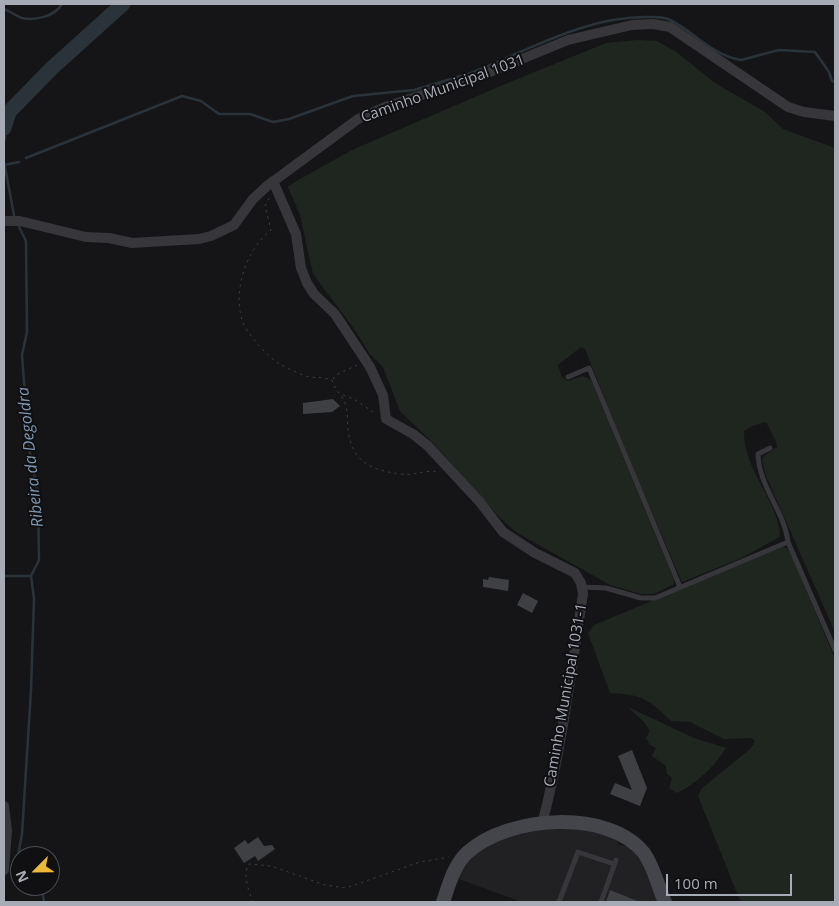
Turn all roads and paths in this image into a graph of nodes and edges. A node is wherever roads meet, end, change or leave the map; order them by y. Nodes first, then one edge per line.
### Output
1 (835, 116) edge
2 (272, 182) junction
3 (4, 221) edge
4 (370, 367) junction
5 (568, 377) dead end
6 (332, 380) junction
7 (342, 395) junction
8 (386, 419) junction
9 (770, 448) dead end
10 (455, 475) junction
11 (788, 542) junction
12 (582, 587) junction
13 (680, 587) junction
14 (835, 650) edge
15 (4, 806) edge
16 (542, 824) junction
17 (467, 852) junction
18 (4, 870) edge
19 (253, 902) edge
20 (443, 902) edge
21 (559, 902) edge
22 (601, 902) edge
23 (665, 902) edge

1 - 2 street, Caminho Municipal 1031
2 - 3 street, Caminho Municipal 1031
2 - 4 street
2 - 6 path
4 - 6 path
4 - 8 street
5 - 13 lane
6 - 7 path
7 - 8 path
7 - 10 path
8 - 10 street, Caminho Municipal 1031-1
9 - 11 lane
10 - 12 street, Caminho Municipal 1031-1
11 - 13 lane
11 - 14 lane
12 - 13 lane
12 - 16 street, Caminho Municipal 1031-1
15 - 18 street
16 - 17 main road
16 - 23 main road
17 - 19 path
17 - 20 main road
21 - 22 lane

